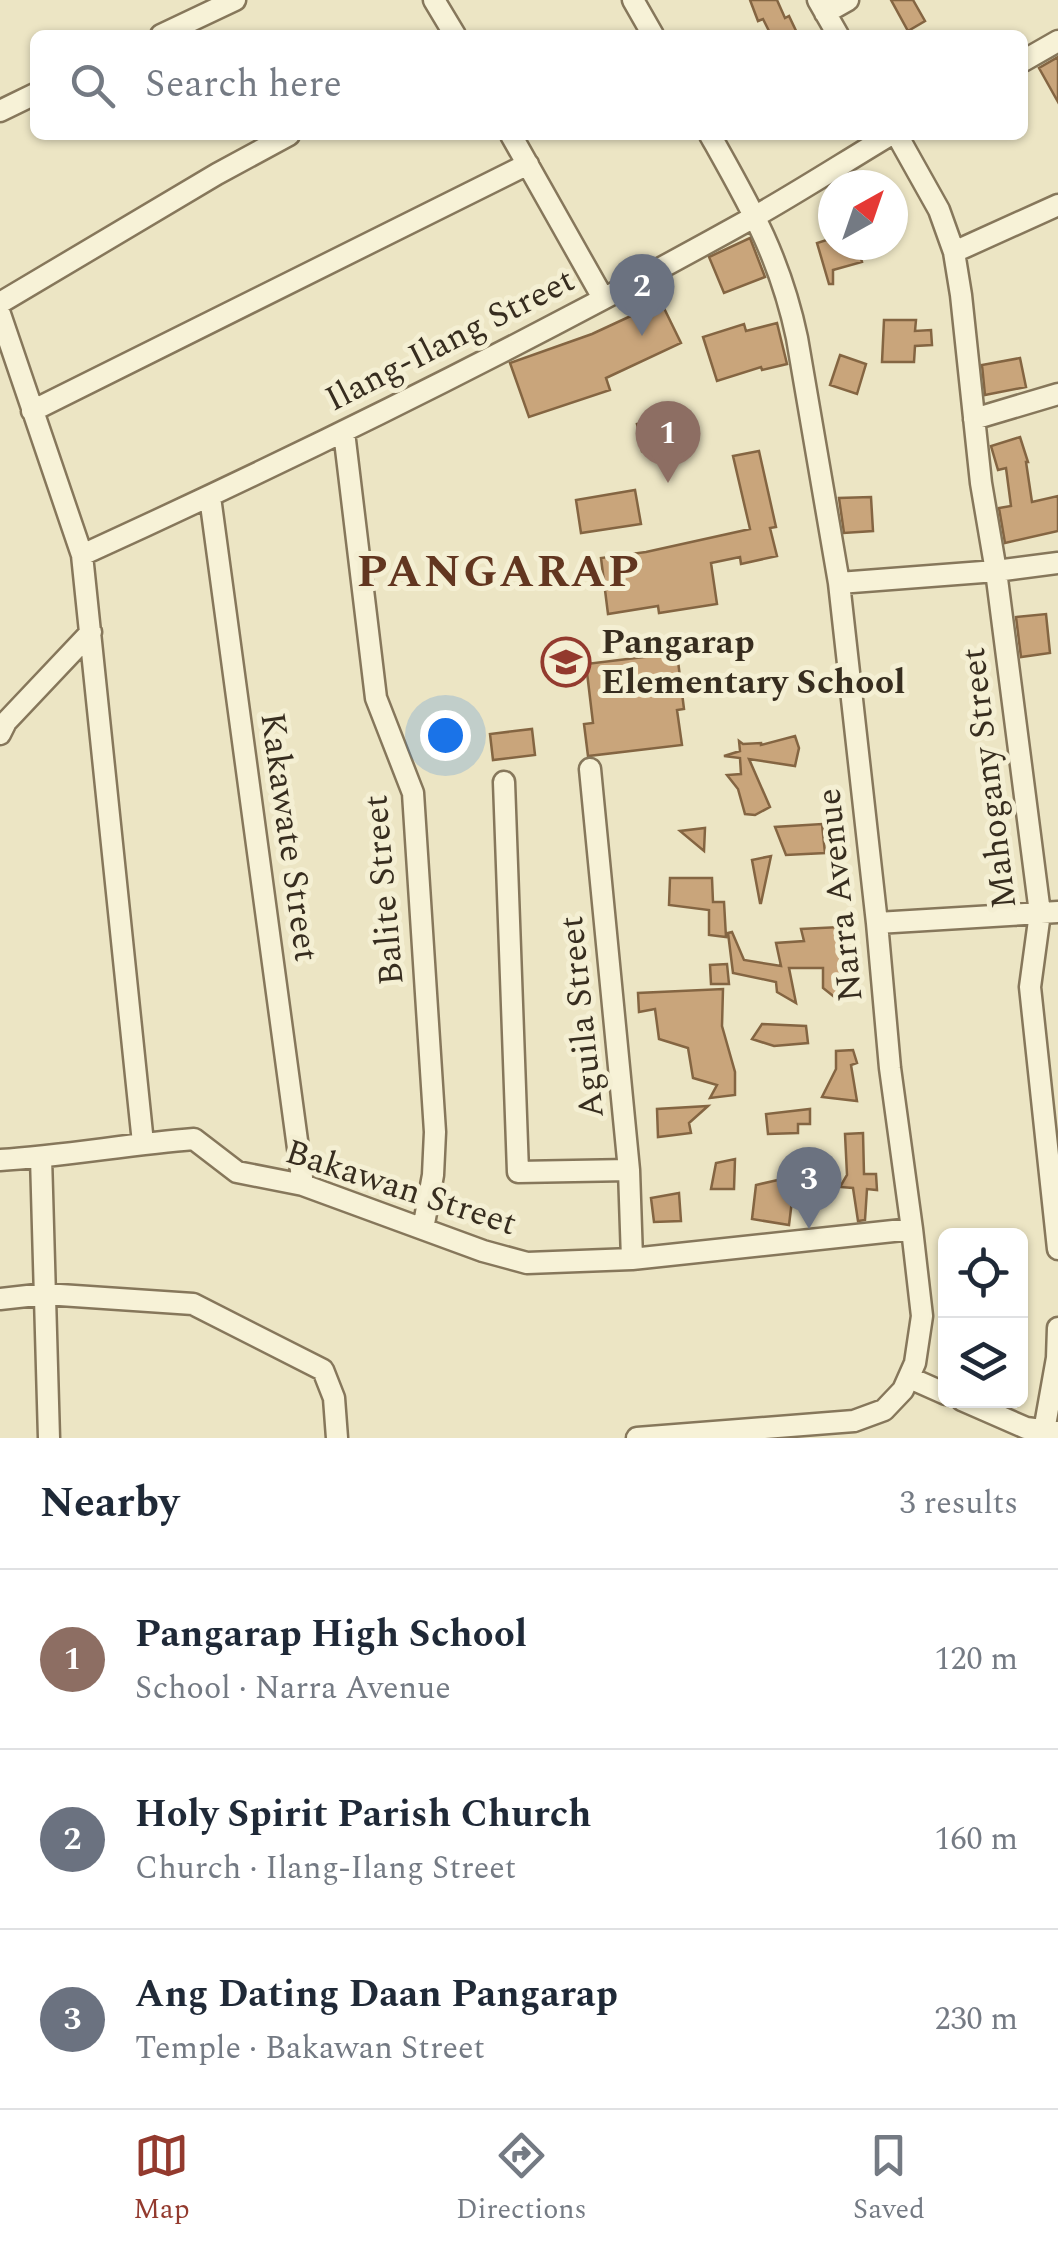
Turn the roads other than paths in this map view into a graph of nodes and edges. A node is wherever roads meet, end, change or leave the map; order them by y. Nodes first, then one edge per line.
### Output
1 (235, 0) edge
2 (434, 0) edge
3 (633, 0) edge
4 (848, 0) edge
5 (821, 6) edge
6 (172, 30) edge
7 (452, 30) edge
8 (650, 30) edge
9 (835, 30) edge
10 (1058, 41) edge
11 (1028, 57) edge
12 (30, 96) edge
13 (0, 111) edge
14 (280, 140) edge
15 (514, 140) edge
16 (713, 140) edge
17 (885, 140) edge
18 (897, 140) edge
19 (528, 164) junction
20 (1058, 205) edge
21 (756, 216) junction
22 (954, 252) junction
23 (603, 298) junction
24 (0, 303) edge
25 (0, 314) edge
26 (1058, 394) edge
27 (32, 411) junction
28 (974, 420) junction
29 (344, 432) junction
30 (210, 497) junction
31 (82, 555) junction
32 (1058, 562) edge
33 (996, 571) junction
34 (838, 583) junction
35 (91, 632) junction
36 (0, 734) edge
37 (590, 769) dead end
38 (504, 782) dead end
39 (1049, 912) edge
40 (877, 923) junction
41 (1052, 1129) edge
42 (144, 1143) junction
43 (41, 1157) junction
44 (0, 1160) edge
45 (629, 1170) junction
46 (303, 1185) junction
47 (423, 1229) junction
48 (912, 1230) junction
49 (1058, 1249) edge
50 (632, 1260) junction
51 (45, 1294) junction
52 (0, 1298) edge
53 (1058, 1328) edge
54 (910, 1378) junction
55 (938, 1390) edge
56 (981, 1408) edge
57 (1038, 1432) edge
58 (49, 1438) edge
59 (337, 1438) edge
60 (638, 1438) edge

1 - 6 street
2 - 7 street
3 - 8 street
4 - 5 street
5 - 9 street
10 - 11 street
12 - 13 street
14 - 24 street
15 - 19 street
16 - 21 street, Narra Avenue
17 - 21 street, Ilang-Ilang Street
18 - 22 street, Mahogany Street
19 - 23 street
19 - 27 street
20 - 22 street
21 - 23 street, Ilang-Ilang Street
21 - 34 street, Narra Avenue
22 - 28 street, Mahogany Street
23 - 29 street, Ilang-Ilang Street
25 - 27 street
26 - 28 street
27 - 31 street
28 - 33 street, Mahogany Street
29 - 30 street, Ilang-Ilang Street
29 - 47 street, Balite Street
30 - 31 street, Ilang-Ilang Street
30 - 46 street, Kakawate Street
31 - 35 street
32 - 33 street
33 - 34 street
33 - 39 street, Mahogany Street
34 - 40 street, Narra Avenue
35 - 36 street
35 - 42 street
37 - 45 street, Aguila Street
38 - 45 street
39 - 40 street
39 - 41 street, Mahogany Street
40 - 48 street, Narra Avenue
41 - 49 street, Mahogany Street
42 - 43 street, Bakawan Street
42 - 46 street, Bakawan Street
43 - 44 street, Bakawan Street
43 - 51 street
45 - 50 street, Aguila Street
46 - 47 street, Bakawan Street
47 - 50 street, Bakawan Street
48 - 50 street, Bakawan Street
48 - 54 street, Narra Avenue
51 - 52 street
51 - 58 street
51 - 59 street
53 - 57 street
54 - 55 street
54 - 60 street
56 - 57 street

